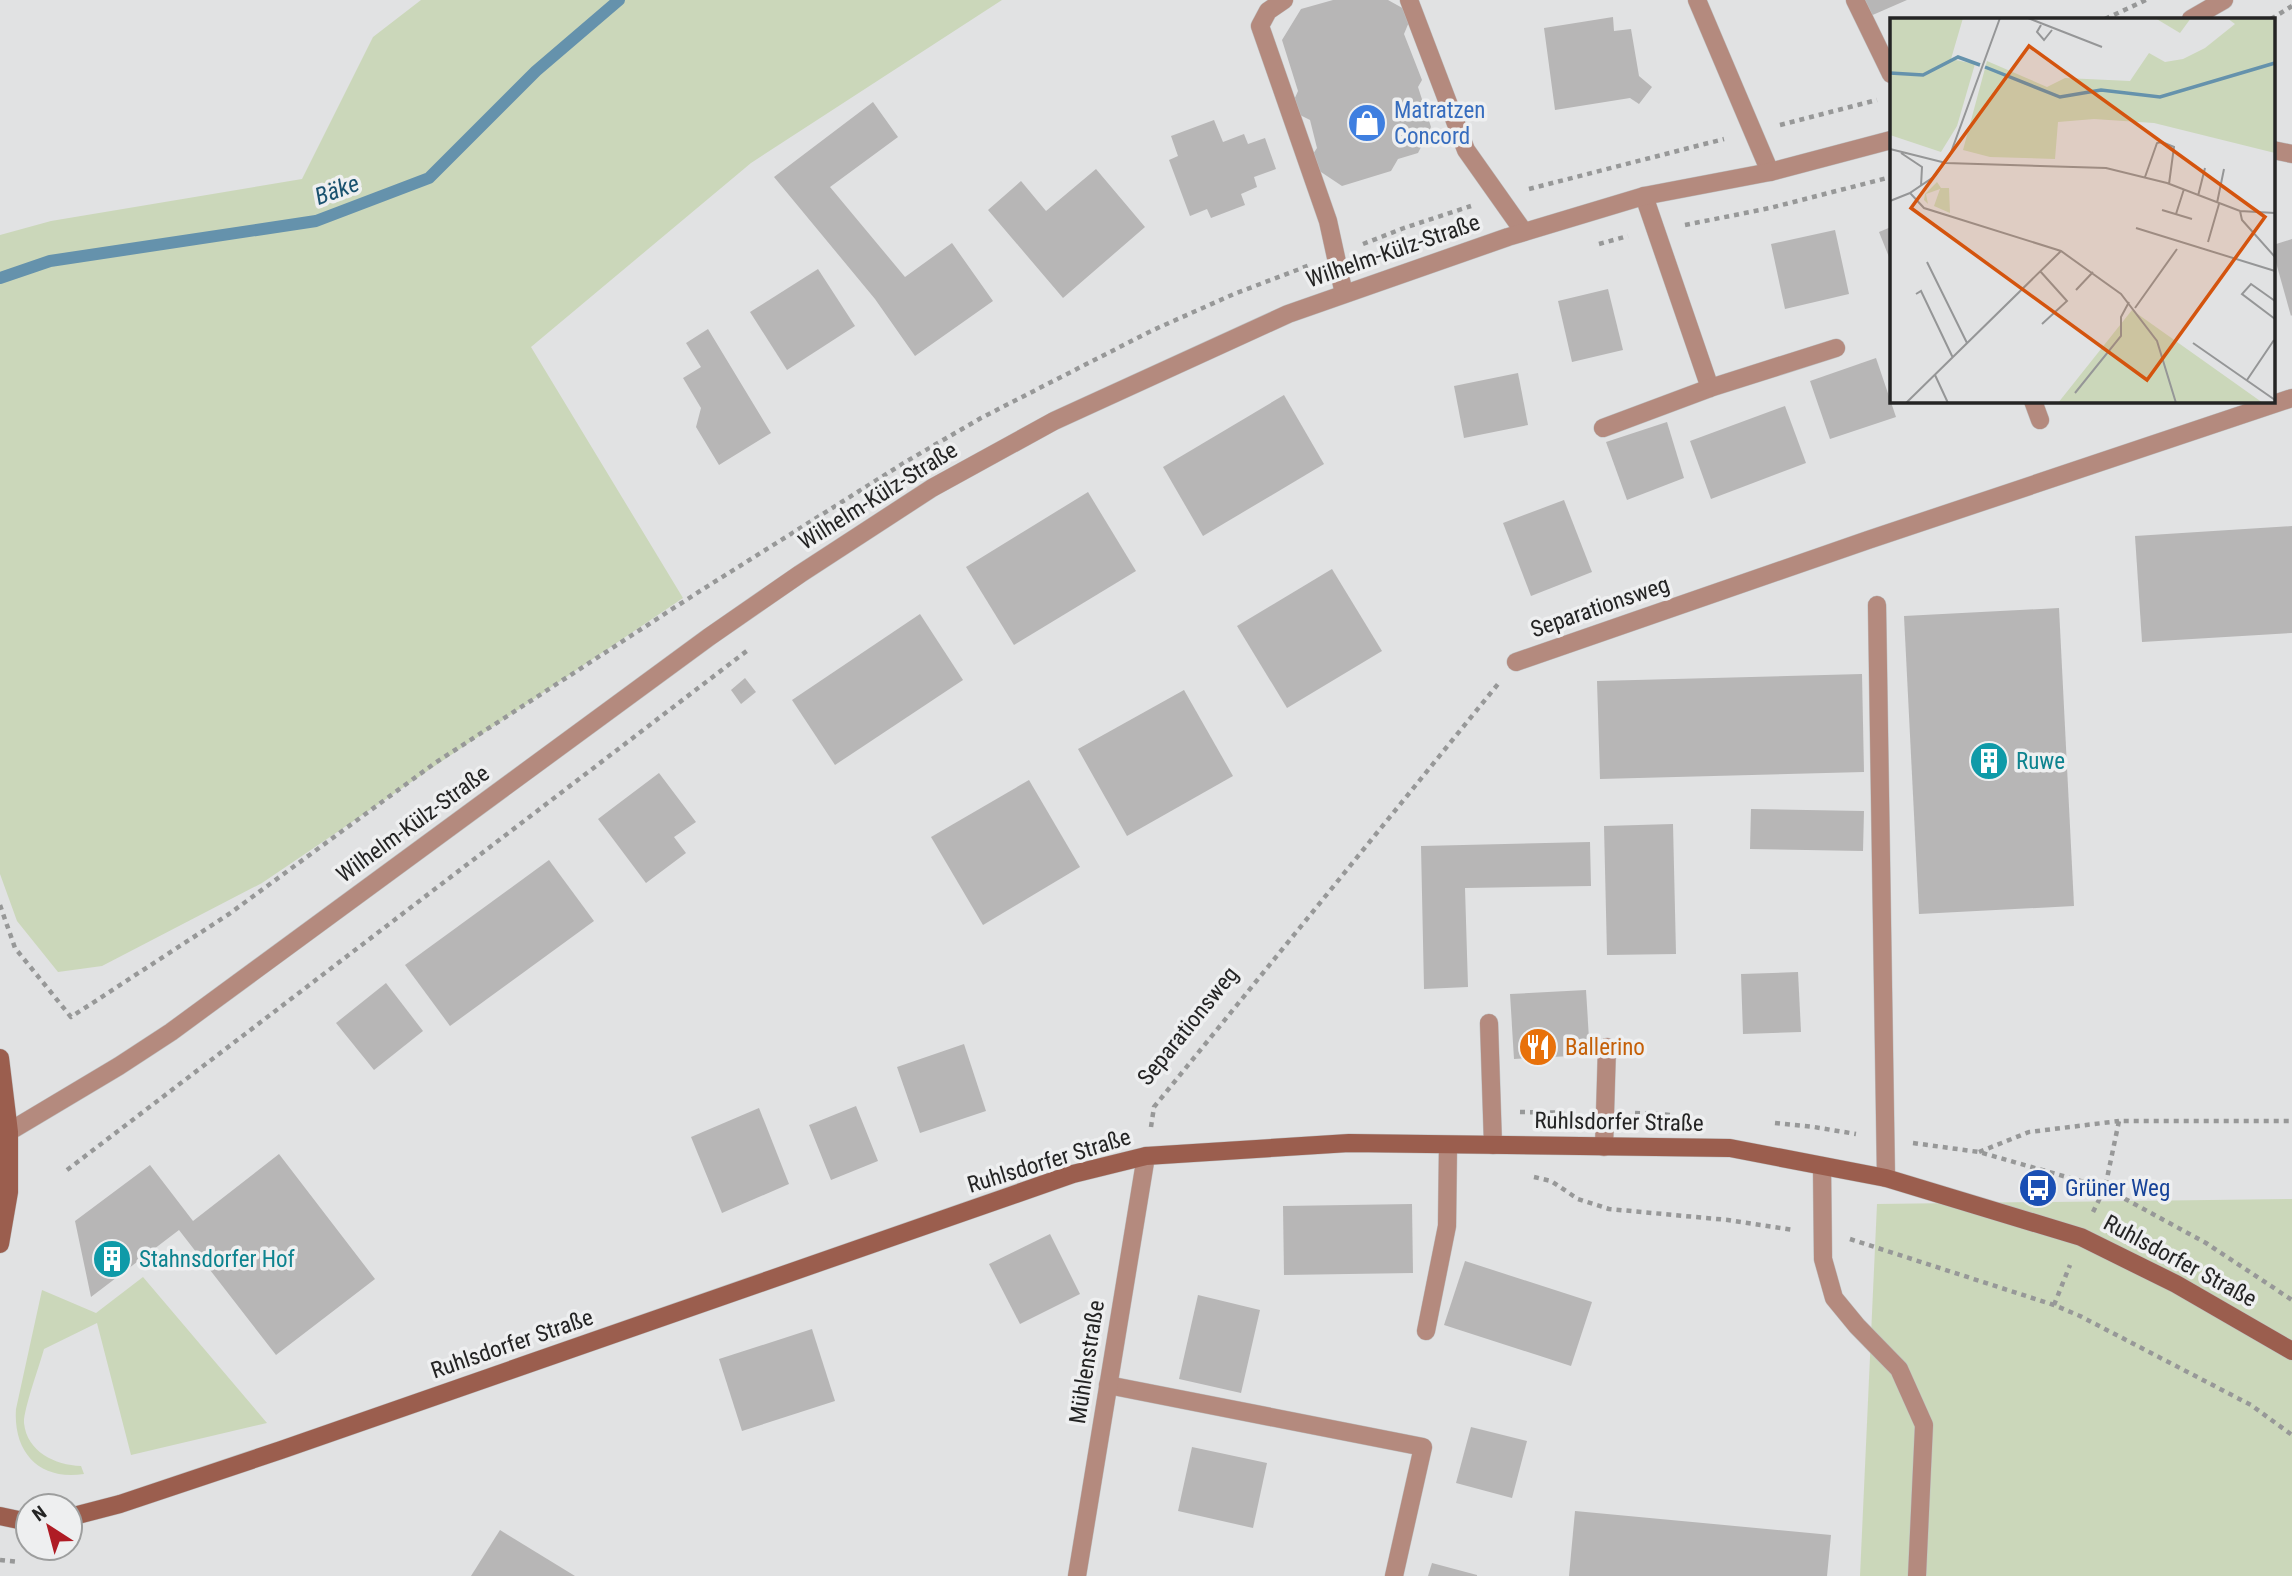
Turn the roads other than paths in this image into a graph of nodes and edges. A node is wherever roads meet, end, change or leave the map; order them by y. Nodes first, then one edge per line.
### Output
1 (1284, 0) edge
2 (1409, 0) edge
3 (1697, 0) edge
4 (1854, 0) edge
5 (2224, 0) edge
6 (2193, 18) edge
7 (1890, 72) edge
8 (1890, 140) edge
9 (2274, 150) edge
10 (2292, 154) edge
11 (1770, 172) junction
12 (1644, 196) junction
13 (1524, 232) junction
14 (1344, 294) junction
15 (1836, 348) dead end
16 (1710, 388) junction
17 (2292, 398) edge
18 (2033, 402) edge
19 (2040, 420) dead end
20 (1603, 428) dead end
21 (1877, 605) dead end
22 (1516, 662) road end
23 (1489, 1023) dead end
24 (1607, 1047) dead end
25 (0, 1058) edge
26 (5, 1134) edge
27 (1493, 1145) junction
28 (1448, 1146) junction
29 (1604, 1147) junction
30 (1146, 1156) junction
31 (1822, 1166) junction
32 (1886, 1178) junction
33 (0, 1244) edge
34 (1426, 1331) dead end
35 (2292, 1351) edge
36 (1108, 1385) junction
37 (84, 1513) edge
38 (1077, 1576) edge
39 (1394, 1576) edge
40 (1917, 1576) edge

1 - 14 street
2 - 13 street
3 - 11 street
4 - 7 street
5 - 6 street
8 - 11 street, Wilhelm-Külz-Straße
9 - 10 street
11 - 12 street, Wilhelm-Külz-Straße
12 - 13 street, Wilhelm-Külz-Straße
12 - 16 street
13 - 14 street, Wilhelm-Külz-Straße
14 - 26 street, Wilhelm-Külz-Straße
15 - 16 street
16 - 20 street
17 - 22 street, Separationsweg
18 - 19 street
21 - 32 street
23 - 27 street
24 - 29 street
25 - 26 main road
26 - 33 main road
27 - 28 main road, Ruhlsdorfer Straße
27 - 29 main road, Ruhlsdorfer Straße
28 - 30 main road, Ruhlsdorfer Straße
28 - 34 street
29 - 31 main road, Ruhlsdorfer Straße
30 - 36 street, Mühlenstraße
30 - 37 main road, Ruhlsdorfer Straße
31 - 32 main road, Ruhlsdorfer Straße
31 - 40 street
32 - 35 main road, Ruhlsdorfer Straße
36 - 38 street, Mühlenstraße
36 - 39 street

